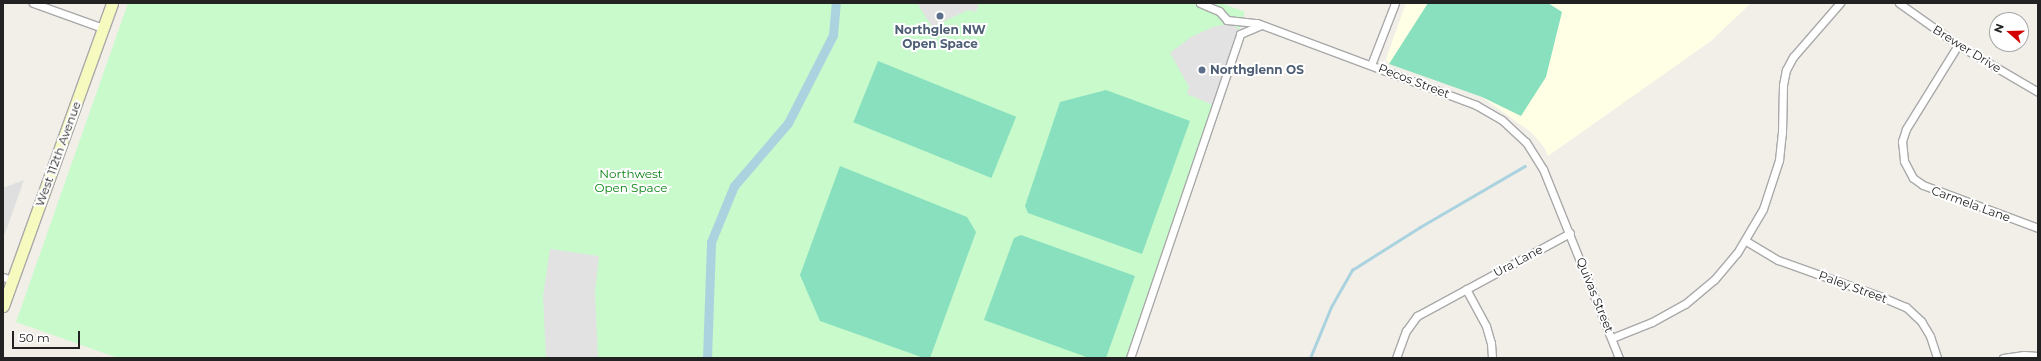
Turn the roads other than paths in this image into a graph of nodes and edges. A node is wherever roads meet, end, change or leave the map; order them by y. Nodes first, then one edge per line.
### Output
1 (33, 3) edge
2 (112, 3) edge
3 (1200, 3) edge
4 (1394, 3) edge
5 (1840, 3) edge
6 (1899, 3) edge
7 (1261, 26) junction
8 (103, 28) junction
9 (1958, 45) junction
10 (1371, 65) junction
11 (2038, 92) edge
12 (2038, 228) edge
13 (1570, 233) junction
14 (1746, 241) junction
15 (8, 279) edge
16 (1466, 290) junction
17 (3, 306) edge
18 (1612, 338) junction
19 (2038, 356) edge
20 (1130, 358) edge
21 (1396, 358) edge
22 (1492, 358) edge
23 (1619, 358) edge
24 (1937, 358) edge
25 (2003, 358) edge

1 - 8 street
2 - 8 main road, West 112th Avenue
3 - 7 street, Pecos Street
4 - 10 street
5 - 14 street
6 - 9 street, Brewer Drive
7 - 10 street, Pecos Street
7 - 20 street
8 - 15 main road, West 112th Avenue
9 - 11 street, Brewer Drive
9 - 12 street, Carmela Lane
10 - 13 street, Pecos Street
13 - 16 street, Ura Lane
13 - 18 street, Quivas Street
14 - 18 street
14 - 24 street, Paley Street
15 - 17 main road, West 112th Avenue
16 - 21 street, Ura Lane
16 - 22 street
18 - 23 street, Quivas Street
19 - 25 street

